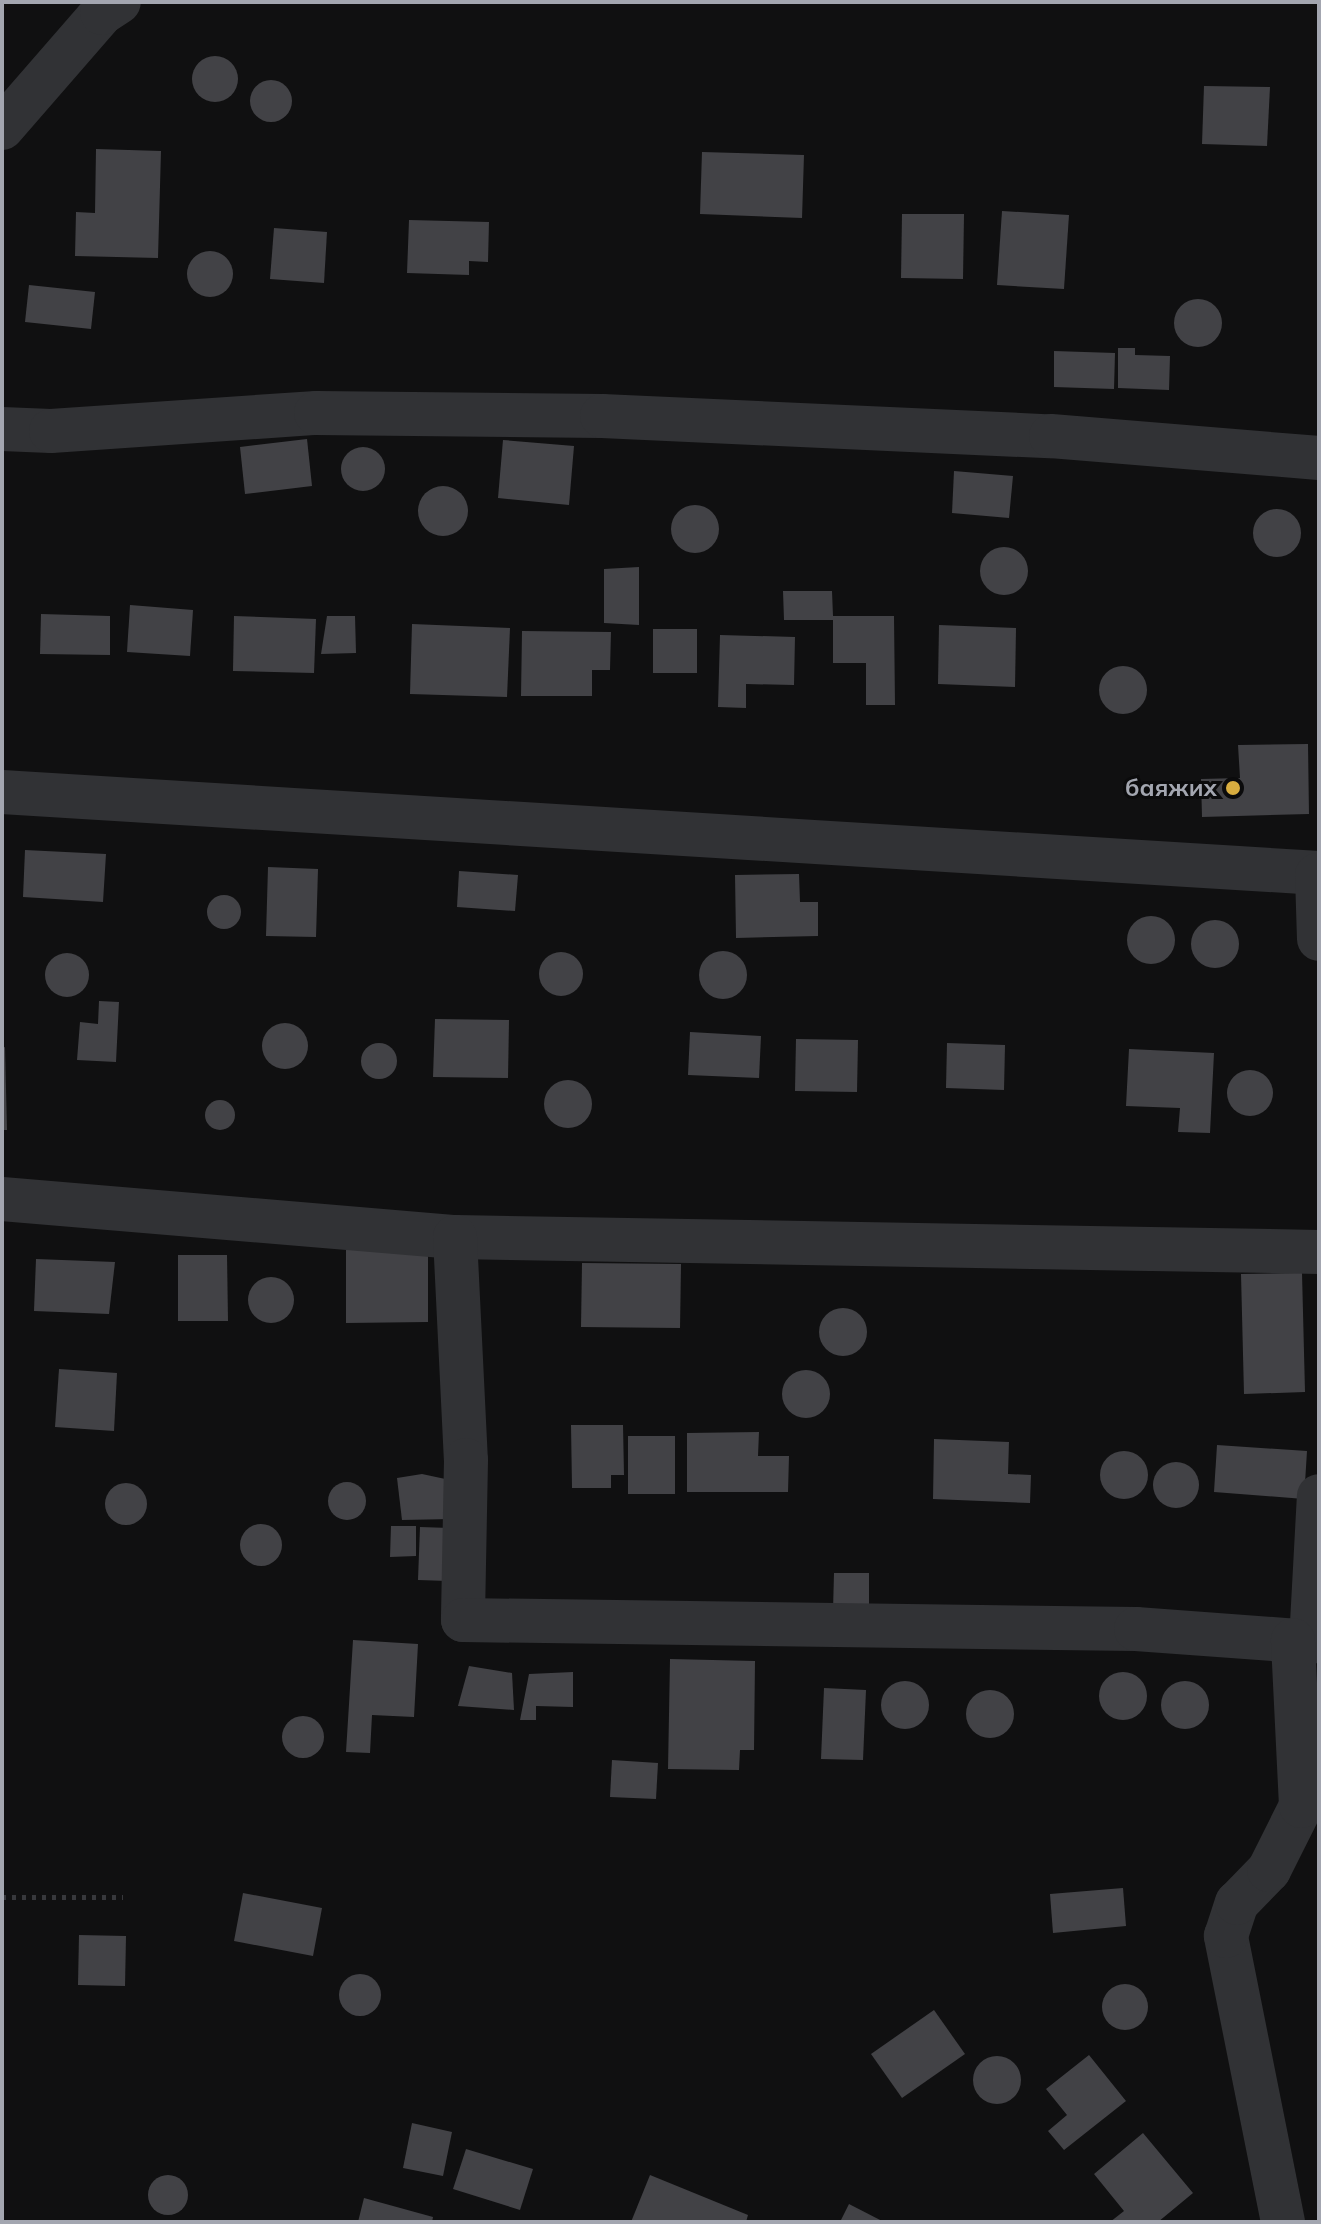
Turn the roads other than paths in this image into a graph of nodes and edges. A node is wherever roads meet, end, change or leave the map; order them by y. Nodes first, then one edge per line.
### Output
1 (119, 2) edge
2 (2, 128) edge
3 (2, 429) edge
4 (1319, 458) edge
5 (2, 792) edge
6 (1318, 874) edge
7 (1319, 939) edge
8 (2, 1199) edge
9 (455, 1237) junction
10 (1319, 1252) edge
11 (1319, 1496) edge
12 (1293, 1640) junction
13 (1283, 2222) edge

1 - 2 street
3 - 4 street
5 - 6 street
6 - 7 street
8 - 9 street
9 - 10 street
9 - 12 street
11 - 12 street
12 - 13 street

